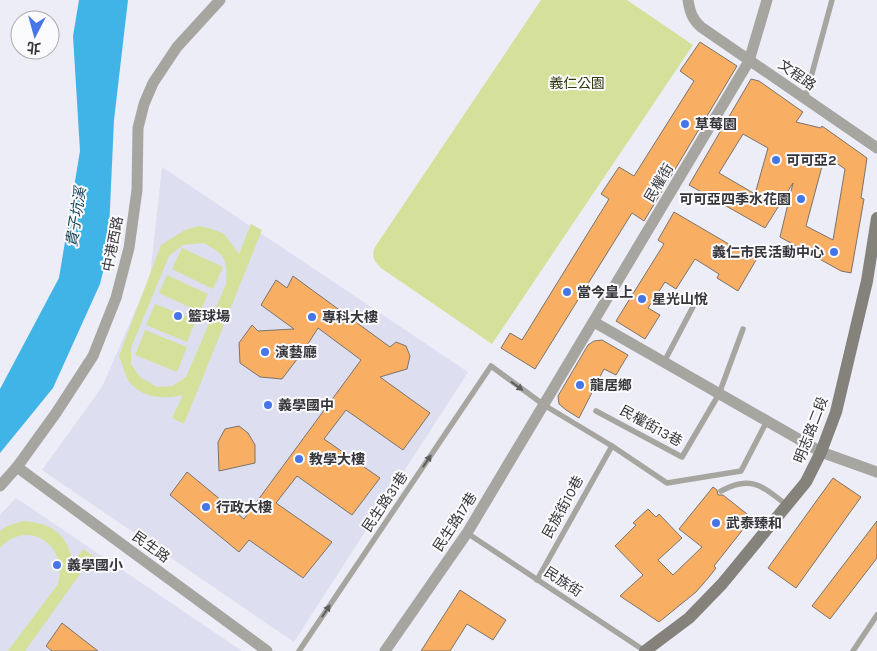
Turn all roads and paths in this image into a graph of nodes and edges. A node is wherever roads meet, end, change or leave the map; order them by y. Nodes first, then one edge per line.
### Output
1 (220, 0) edge
2 (688, 0) edge
3 (767, 0) edge
4 (832, 0) edge
5 (749, 61) junction
6 (805, 99) junction
7 (877, 148) edge
8 (877, 218) edge
9 (695, 303) dead end
10 (594, 322) junction
11 (743, 329) dead end
12 (664, 362) junction
13 (719, 394) junction
14 (544, 405) junction
15 (596, 410) dead end
16 (767, 421) junction
17 (612, 446) junction
18 (821, 452) junction
19 (17, 467) junction
20 (877, 472) edge
21 (0, 486) edge
22 (721, 491) dead end
23 (788, 506) junction
24 (467, 533) junction
25 (537, 580) junction
26 (877, 615) edge
27 (267, 651) edge
28 (299, 651) edge
29 (385, 651) edge
30 (645, 651) edge
31 (853, 651) edge

1 - 19 street, 中港西路
2 - 5 street, 文程路
3 - 5 street, 民權街
4 - 6 lane
5 - 6 street, 文程路
5 - 10 street, 民權街
6 - 7 street, 文程路
8 - 18 main road, 明志路二段
9 - 12 lane
10 - 12 street
10 - 14 street, 民權街
11 - 13 lane
12 - 13 street
13 - 15 lane, 民權街13巷
13 - 16 street
14 - 17 lane
14 - 24 street, 民生路17巷
28 -> 14 lane, 民生路31巷
16 - 17 lane
16 - 18 street
17 - 25 lane, 民族街10巷
18 - 20 street
18 - 23 main road, 明志路二段
19 - 21 street, 中港西路
19 - 27 street, 民生路
22 - 23 lane
23 - 30 main road, 明志路二段
24 - 25 lane, 民族街
24 - 29 street, 民生路17巷
25 - 30 lane, 民族街
26 - 31 lane

